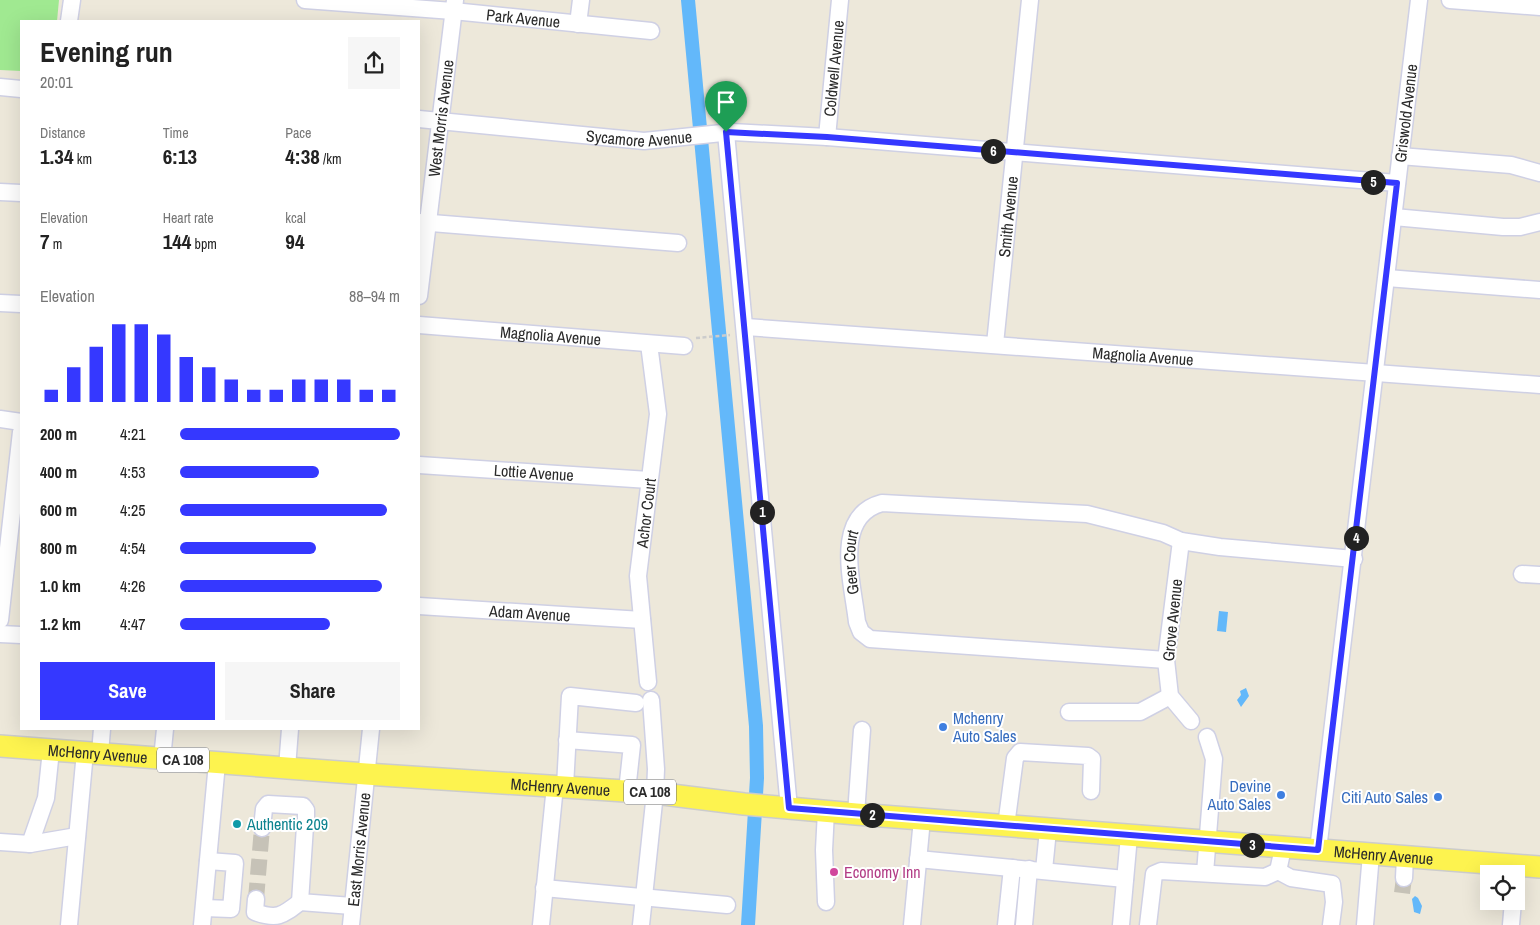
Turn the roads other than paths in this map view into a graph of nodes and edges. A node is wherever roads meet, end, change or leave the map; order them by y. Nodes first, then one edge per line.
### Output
1 (72, 0) edge
2 (305, 0) edge
3 (581, 0) edge
4 (840, 0) edge
5 (1030, 0) edge
6 (1419, 0) edge
7 (1450, 0) edge
8 (454, 6) edge
9 (1540, 7) edge
10 (69, 20) edge
11 (578, 24) junction
12 (651, 31) dead end
13 (0, 87) edge
14 (20, 89) edge
15 (420, 119) edge
16 (440, 121) junction
17 (719, 133) junction
18 (827, 137) junction
19 (1014, 153) junction
20 (1400, 156) junction
21 (1540, 173) edge
22 (1397, 183) junction
23 (0, 192) edge
24 (20, 193) edge
25 (1394, 217) junction
26 (1540, 222) edge
27 (423, 223) edge
28 (678, 243) dead end
29 (420, 278) edge
30 (1387, 278) junction
31 (1540, 290) edge
32 (0, 304) edge
33 (20, 304) edge
34 (420, 325) edge
35 (738, 331) junction
36 (690, 342) road end
37 (649, 344) junction
38 (995, 344) junction
39 (1375, 373) junction
40 (1540, 385) edge
41 (0, 419) edge
42 (20, 422) edge
43 (20, 441) edge
44 (420, 465) edge
45 (649, 480) junction
46 (11, 526) edge
47 (1181, 540) junction
48 (1354, 559) junction
49 (1522, 574) dead end
50 (1540, 576) edge
51 (420, 606) edge
52 (0, 620) edge
53 (642, 620) junction
54 (0, 634) edge
55 (20, 636) edge
56 (1166, 660) junction
57 (648, 682) dead end
58 (561, 696) dead end
59 (1170, 696) junction
60 (1068, 712) dead end
61 (1191, 721) dead end
62 (102, 730) edge
63 (165, 730) edge
64 (290, 730) edge
65 (371, 730) edge
66 (862, 730) dead end
67 (567, 733) junction
68 (1208, 737) dead end
69 (632, 745) junction
70 (0, 746) edge
71 (654, 747) junction
72 (51, 750) junction
73 (92, 753) junction
74 (162, 759) junction
75 (217, 763) junction
76 (287, 768) junction
77 (366, 774) junction
78 (560, 786) junction
79 (627, 790) junction
80 (655, 792) junction
81 (1091, 792) dead end
82 (781, 808) junction
83 (826, 811) junction
84 (856, 814) junction
85 (922, 819) junction
86 (1006, 826) junction
87 (262, 828) tunnel mouth
88 (1048, 830) junction
89 (77, 836) junction
90 (1129, 836) junction
91 (0, 842) edge
92 (1207, 842) junction
93 (30, 844) junction
94 (1283, 848) junction
95 (1318, 850) junction
96 (1371, 854) junction
97 (1405, 857) junction
98 (918, 859) junction
99 (208, 860) junction
100 (1480, 866) edge
101 (1540, 868) edge
102 (1028, 869) junction
103 (1525, 869) edge
104 (1278, 871) junction
105 (1204, 873) junction
106 (1404, 878) tunnel mouth
107 (1126, 879) junction
108 (544, 888) junction
109 (644, 898) junction
110 (256, 900) tunnel mouth
111 (300, 902) junction
112 (826, 902) dead end
113 (727, 905) dead end
114 (352, 906) junction
115 (204, 908) junction
116 (1512, 910) edge
117 (69, 925) edge
118 (202, 925) edge
119 (351, 925) edge
120 (541, 925) edge
121 (641, 925) edge
122 (912, 925) edge
123 (1006, 925) edge
124 (1024, 925) edge
125 (1121, 925) edge
126 (1148, 925) edge
127 (1332, 925) edge
128 (1365, 925) edge
129 (1511, 925) edge

1 - 10 street
2 - 8 street, Park Avenue
3 - 11 street
4 - 18 street, Coldwell Avenue
5 - 19 street, Smith Avenue
6 - 20 street, Griswold Avenue
7 - 9 street
8 - 11 street, Park Avenue
8 - 16 street, West Morris Avenue
11 - 12 street, Park Avenue
13 - 14 street
15 - 16 street, Sycamore Avenue
16 - 17 street, Sycamore Avenue
16 - 27 street, West Morris Avenue
17 - 18 street, Sycamore Avenue
17 - 35 street
18 - 19 street, Sycamore Avenue
19 - 22 street, Sycamore Avenue
19 - 38 street, Smith Avenue
20 - 21 street
20 - 22 street, Griswold Avenue
22 - 25 street, Griswold Avenue
23 - 24 street
25 - 26 street
25 - 30 street, Griswold Avenue
27 - 28 street
27 - 29 street, West Morris Avenue
30 - 31 street
30 - 39 street, Griswold Avenue
32 - 33 street
34 - 37 street, Magnolia Avenue
35 - 38 street, Magnolia Avenue
35 - 82 street
36 - 37 street, Magnolia Avenue
37 - 45 street, Achor Court
38 - 39 street, Magnolia Avenue
39 - 40 street, Magnolia Avenue
39 - 48 street, Griswold Avenue
41 - 42 street
43 - 46 street
44 - 45 street, Lottie Avenue
45 - 53 street, Achor Court
46 - 52 street
47 - 48 street, Geer Court
47 - 56 street, Grove Avenue
47 - 56 street, Geer Court
48 - 95 street, Griswold Avenue
49 - 50 street
51 - 53 street, Adam Avenue
53 - 57 street, Achor Court
54 - 55 street
56 - 59 street, Grove Avenue
58 - 67 street
59 - 60 street
59 - 61 street
62 - 73 street
63 - 74 street
64 - 76 street
65 - 77 street
66 - 84 street
67 - 69 street
67 - 71 street
67 - 78 street
68 - 92 street
69 - 71 street
69 - 79 street
70 - 72 main road, McHenry Avenue / CA 108
71 - 80 street
72 - 73 main road, McHenry Avenue / CA 108
72 - 93 street
73 - 74 main road, McHenry Avenue / CA 108
73 - 89 street
74 - 75 main road, McHenry Avenue / CA 108
75 - 76 main road, McHenry Avenue / CA 108
75 - 99 street
76 - 77 main road, McHenry Avenue / CA 108
77 - 78 main road, McHenry Avenue / CA 108
77 - 114 street, East Morris Avenue
78 - 79 main road, McHenry Avenue / CA 108
78 - 108 street
79 - 80 main road, McHenry Avenue / CA 108
80 - 82 main road, McHenry Avenue / CA 108
80 - 109 street
81 - 86 street
82 - 83 main road, McHenry Avenue / CA 108
83 - 84 main road, McHenry Avenue / CA 108
83 - 112 street
84 - 85 main road, McHenry Avenue / CA 108
85 - 86 main road, McHenry Avenue / CA 108
85 - 98 street
86 - 88 main road, McHenry Avenue / CA 108
87 - 111 street
88 - 90 main road, McHenry Avenue / CA 108
88 - 102 street
89 - 93 street
89 - 117 street
90 - 92 main road, McHenry Avenue / CA 108
90 - 107 street
91 - 93 street
92 - 94 main road, McHenry Avenue / CA 108
92 - 105 street
94 - 95 main road, McHenry Avenue / CA 108
94 - 104 street
95 - 96 main road, McHenry Avenue / CA 108
96 - 97 main road, McHenry Avenue / CA 108
96 - 128 street
97 - 100 main road, McHenry Avenue / CA 108
97 - 106 street
98 - 102 street
98 - 122 street
99 - 115 street
99 - 115 street
101 - 103 main road, McHenry Avenue / CA 108
102 - 107 street
102 - 123 street
102 - 124 street
104 - 105 street
104 - 127 street
105 - 126 street
107 - 125 street
108 - 109 street
108 - 120 street
109 - 113 street
109 - 121 street
110 - 111 street
111 - 114 street
114 - 119 street, East Morris Avenue
115 - 118 street
116 - 129 street

